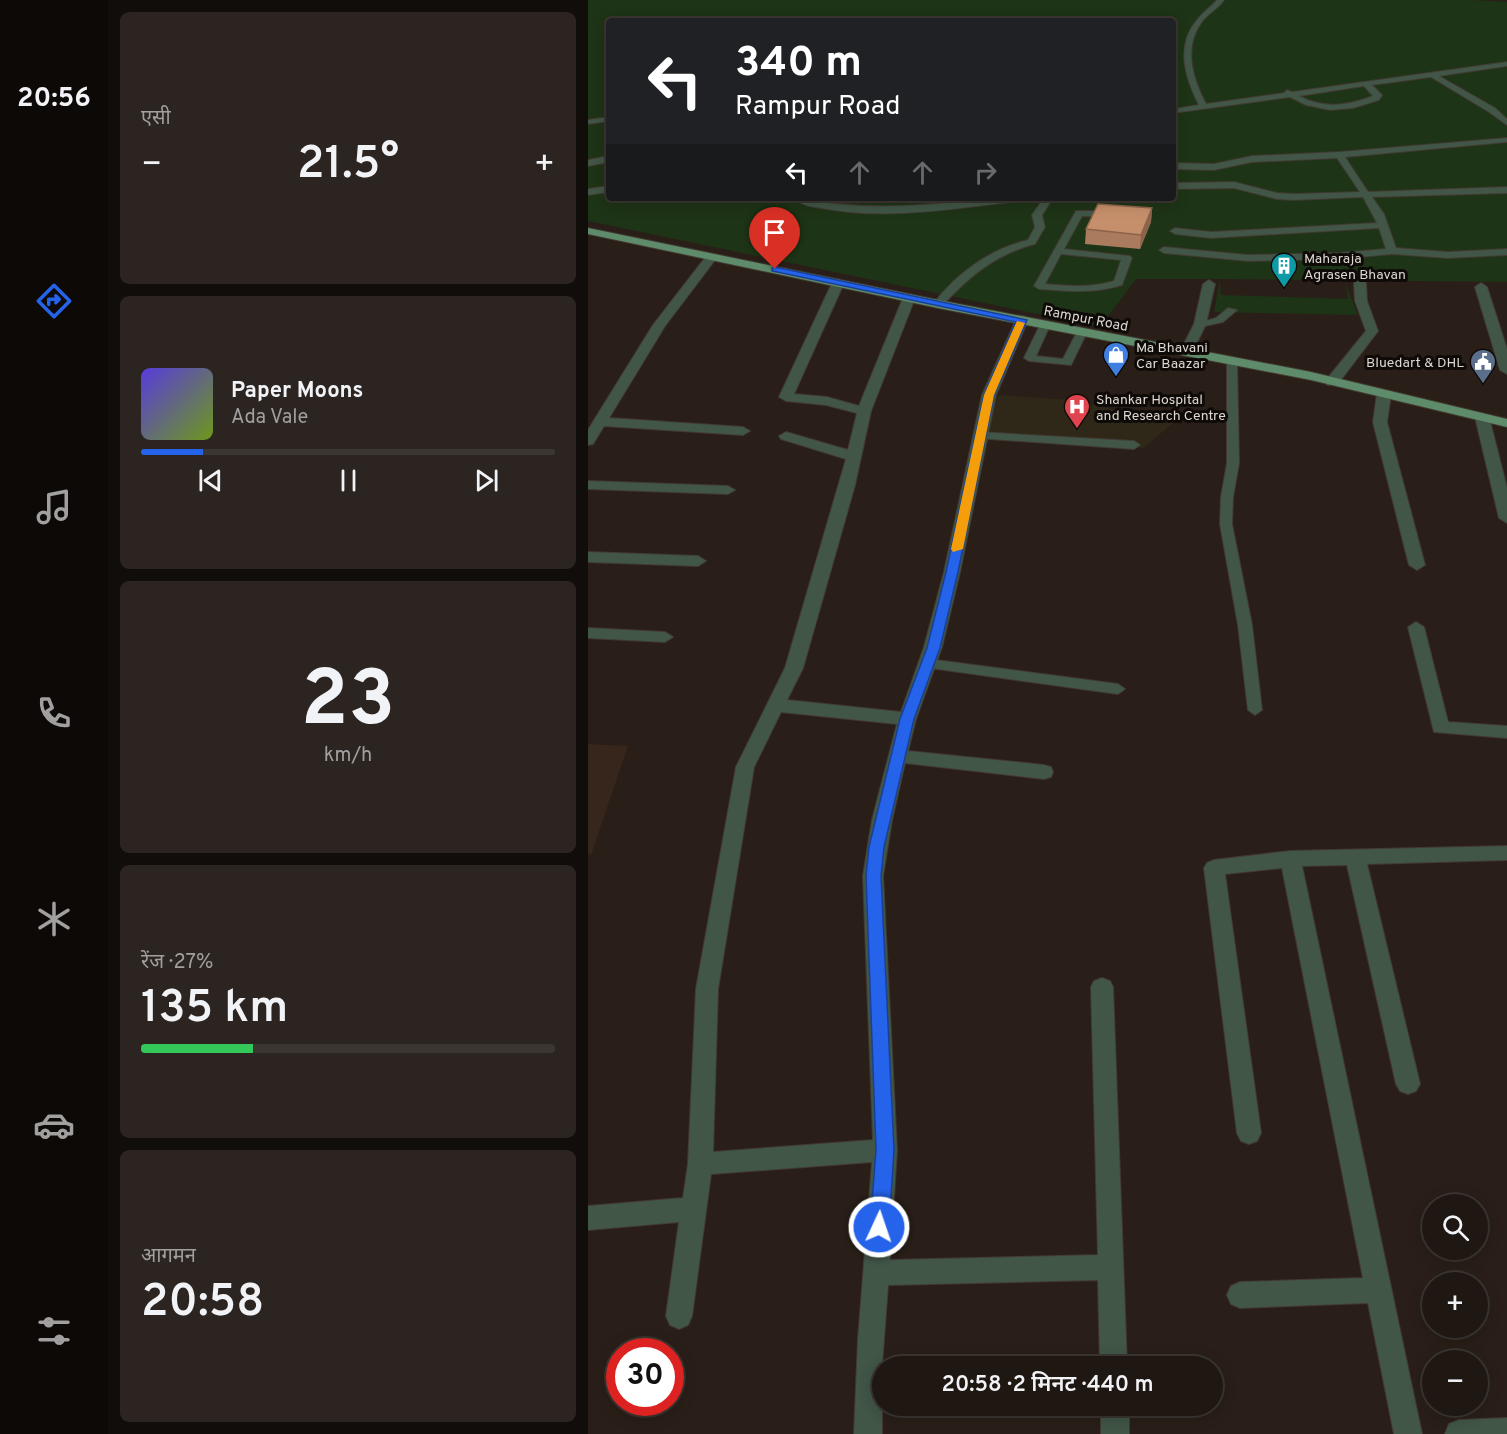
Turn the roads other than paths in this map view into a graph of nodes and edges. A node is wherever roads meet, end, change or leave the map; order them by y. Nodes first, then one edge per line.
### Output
1 (1221, 0) edge
2 (1463, 60) dead end
3 (1507, 64) edge
4 (1369, 74) junction
5 (1431, 74) junction
6 (1324, 80) dead end
7 (1384, 81) junction
8 (1365, 83) junction
9 (1290, 85) dead end
10 (1290, 94) junction
11 (1203, 106) junction
12 (1176, 110) edge
13 (606, 119) edge
14 (588, 122) edge
15 (1507, 123) edge
16 (1507, 140) edge
17 (1339, 155) junction
18 (606, 160) edge
19 (588, 163) edge
20 (1176, 166) edge
21 (1176, 186) edge
22 (606, 189) edge
23 (1507, 190) edge
24 (588, 192) edge
25 (1365, 195) junction
26 (994, 201) edge
27 (1046, 201) edge
28 (804, 202) dead end
29 (1124, 214) edge
30 (1383, 225) junction
31 (588, 231) edge
32 (1174, 231) dead end
33 (1049, 245) junction
34 (1164, 250) dead end
35 (1392, 251) junction
36 (1507, 252) edge
37 (712, 256) junction
38 (838, 283) junction
39 (1360, 283) dead end
40 (1209, 284) dead end
41 (1481, 287) dead end
42 (909, 298) junction
43 (938, 304) junction
44 (1232, 310) dead end
45 (1022, 320) junction
46 (1200, 324) junction
47 (1045, 325) junction
48 (1082, 332) junction
49 (1186, 352) junction
50 (1232, 362) junction
51 (1507, 370) edge
52 (1332, 382) junction
53 (1384, 394) junction
54 (864, 411) junction
55 (1482, 417) junction
56 (1507, 423) edge
57 (592, 431) edge
58 (743, 431) dead end
59 (786, 436) dead end
60 (979, 436) junction
61 (1134, 445) dead end
62 (855, 457) junction
63 (588, 485) edge
64 (728, 490) dead end
65 (1507, 518) edge
66 (588, 557) edge
67 (698, 561) dead end
68 (1417, 565) dead end
69 (1416, 627) dead end
70 (588, 633) edge
71 (665, 637) dead end
72 (928, 664) junction
73 (1118, 689) dead end
74 (776, 705) junction
75 (1255, 710) dead end
76 (907, 719) junction
77 (1507, 732) edge
78 (899, 756) junction
79 (1044, 772) dead end
80 (1507, 853) edge
81 (1355, 857) junction
82 (1290, 858) junction
83 (1102, 987) dead end
84 (1408, 1084) dead end
85 (1249, 1133) dead end
86 (885, 1150) junction
87 (700, 1164) junction
88 (693, 1209) junction
89 (588, 1218) edge
90 (1111, 1267) junction
91 (877, 1273) junction
92 (1378, 1290) junction
93 (1240, 1295) dead end
94 (679, 1316) dead end
95 (1113, 1356) edge
96 (1114, 1416) edge
97 (1507, 1432) edge
98 (868, 1434) edge
99 (1115, 1434) edge
100 (1408, 1434) edge
101 (1459, 1434) edge

1 - 11 lane
2 - 4 lane
3 - 5 lane
4 - 6 lane
4 - 7 lane
5 - 7 lane
5 - 15 lane
7 - 8 lane
8 - 10 lane
8 - 10 lane
9 - 10 lane
10 - 11 lane
11 - 12 lane
13 - 14 lane
16 - 17 lane
17 - 20 lane
17 - 25 lane
18 - 19 lane
21 - 25 lane
22 - 24 lane
23 - 25 lane
25 - 30 lane
26 - 28 lane
27 - 33 lane
29 - 33 lane
30 - 32 lane
30 - 35 lane
31 - 37 main road, Rampur Road
33 - 33 lane
33 - 43 lane
34 - 35 lane
35 - 36 lane
37 - 38 main road, Rampur Road
37 - 57 street
38 - 42 main road, Rampur Road
38 - 54 street
39 - 52 street
40 - 46 street
41 - 51 street
42 - 43 main road, Rampur Road
42 - 54 street
43 - 45 main road, Rampur Road
44 - 46 lane
45 - 47 main road, Rampur Road
45 - 60 street
46 - 49 street
47 - 48 main road, Rampur Road
47 - 48 lane
48 - 49 main road, Rampur Road
49 - 50 main road, Rampur Road
50 - 52 main road, Rampur Road
50 - 75 lane
52 - 53 main road, Rampur Road
53 - 55 main road, Rampur Road
53 - 68 street
54 - 62 street
55 - 56 main road, Rampur Road
55 - 65 street
57 - 58 street
59 - 62 street
60 - 61 lane
60 - 72 street
62 - 74 street
63 - 64 street
66 - 67 street
69 - 77 street
70 - 71 street
72 - 73 lane
72 - 76 street
74 - 76 street
74 - 87 street
76 - 78 street
78 - 79 street
78 - 86 street
80 - 81 street
81 - 82 street
81 - 84 street
82 - 85 street
82 - 92 street
83 - 90 street
86 - 87 street
86 - 91 street
87 - 88 street
88 - 89 street
88 - 94 street
90 - 91 street
90 - 95 street
91 - 98 street
92 - 93 street
92 - 100 street
96 - 99 street
97 - 101 street

